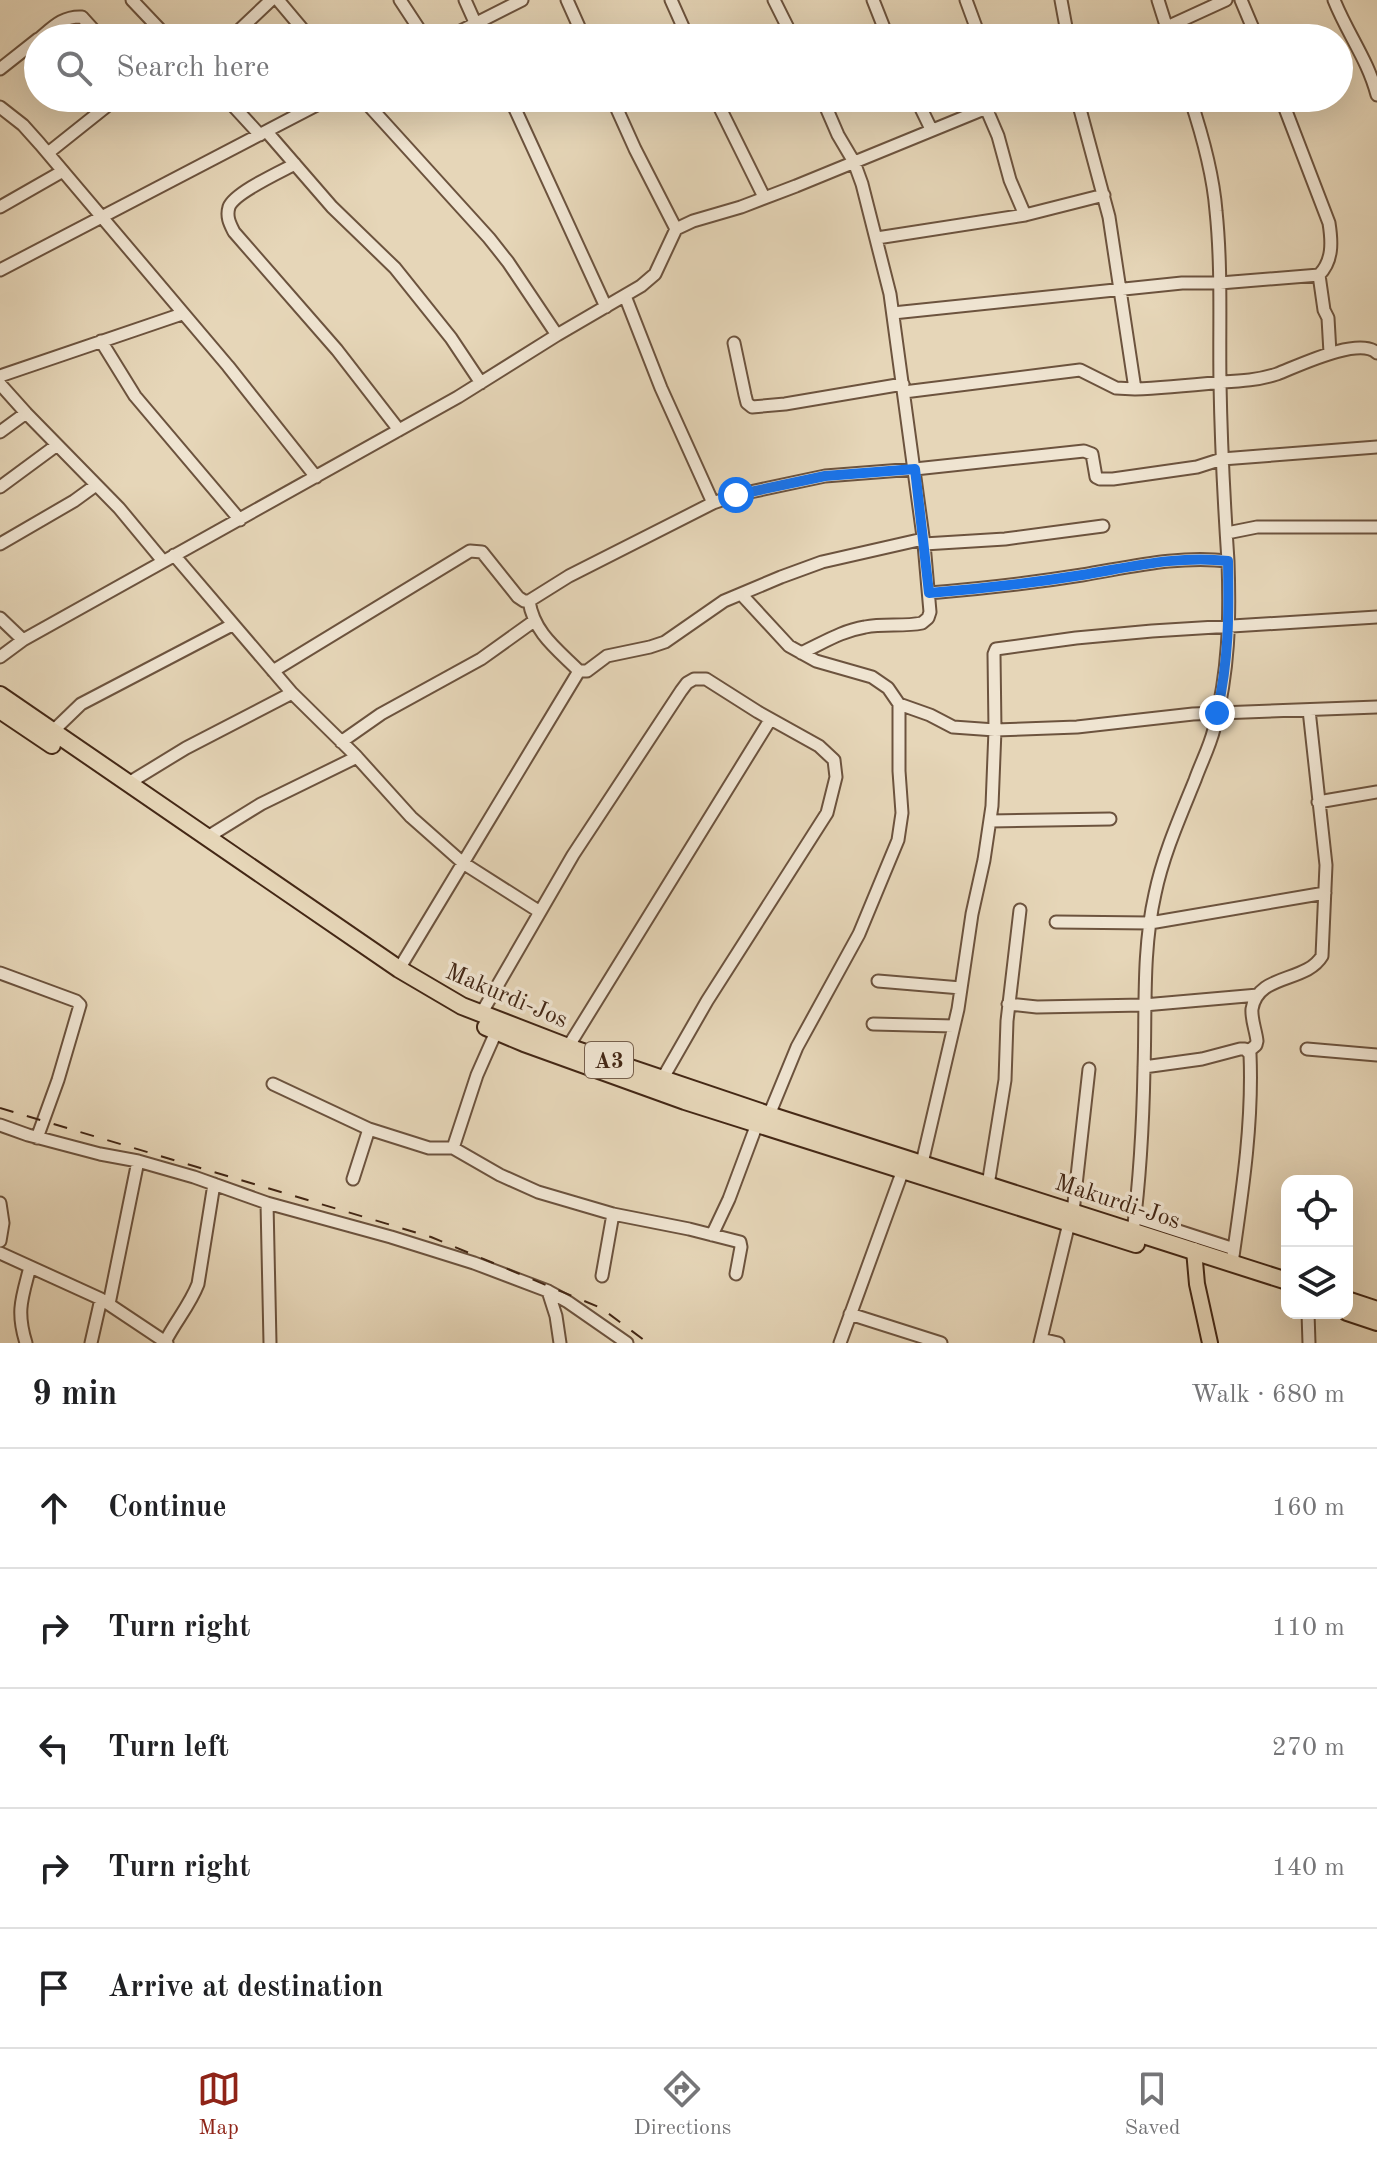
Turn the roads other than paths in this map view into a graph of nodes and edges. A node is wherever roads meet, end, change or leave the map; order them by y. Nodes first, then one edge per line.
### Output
1 (271, 0) edge
2 (278, 0) edge
3 (400, 0) edge
4 (465, 0) edge
5 (522, 0) edge
6 (567, 0) edge
7 (671, 0) edge
8 (774, 0) edge
9 (873, 0) edge
10 (966, 0) edge
11 (1061, 0) edge
12 (1158, 0) edge
13 (1226, 0) edge
14 (1241, 0) edge
15 (1334, 0) edge
16 (136, 1) edge
17 (57, 24) edge
18 (88, 24) edge
19 (156, 24) edge
20 (246, 24) edge
21 (298, 24) edge
22 (416, 24) edge
23 (475, 24) joint
24 (578, 24) edge
25 (682, 24) edge
26 (786, 24) edge
27 (882, 24) edge
28 (975, 24) edge
29 (1065, 24) edge
30 (1166, 24) edge
31 (1182, 24) edge
32 (1251, 24) edge
33 (1345, 24) edge
34 (1353, 37) edge
35 (24, 51) edge
36 (0, 69) edge
37 (1377, 95) edge
38 (0, 107) edge
39 (99, 112) edge
40 (241, 112) edge
41 (304, 112) edge
42 (375, 112) edge
43 (516, 112) edge
44 (618, 112) edge
45 (722, 112) edge
46 (828, 112) edge
47 (923, 112) edge
48 (976, 112) edge
49 (988, 112) edge
50 (1081, 112) edge
51 (1195, 112) edge
52 (1286, 112) edge
53 (931, 129) junction
54 (264, 134) junction
55 (48, 153) junction
56 (854, 162) junction
57 (295, 164) junction
58 (63, 171) junction
59 (1104, 195) junction
60 (764, 197) junction
61 (0, 207) edge
62 (1025, 215) junction
63 (101, 218) junction
64 (676, 229) junction
65 (877, 238) junction
66 (0, 270) edge
67 (1319, 275) junction
68 (1220, 283) junction
69 (1120, 289) junction
70 (625, 296) junction
71 (606, 307) junction
72 (893, 313) junction
73 (182, 314) junction
74 (557, 335) junction
75 (101, 341) junction
76 (734, 343) dead end
77 (1330, 353) junction
78 (1377, 353) edge
79 (0, 376) edge
80 (481, 383) junction
81 (1220, 383) junction
82 (0, 384) edge
83 (904, 388) junction
84 (1135, 389) junction
85 (26, 413) junction
86 (399, 430) junction
87 (0, 432) edge
88 (57, 445) junction
89 (1377, 447) edge
90 (1222, 459) junction
91 (915, 469) junction
92 (316, 477) junction
93 (96, 485) junction
94 (0, 487) edge
95 (713, 503) junction
96 (240, 520) junction
97 (1103, 526) dead end
98 (1377, 527) edge
99 (1227, 533) junction
100 (924, 542) junction
101 (0, 544) edge
102 (168, 558) junction
103 (1228, 561) junction
104 (929, 593) junction
105 (741, 594) junction
106 (529, 601) junction
107 (1377, 617) edge
108 (0, 618) edge
109 (534, 621) junction
110 (232, 625) junction
111 (1230, 627) junction
112 (23, 640) junction
113 (820, 645) junction
114 (801, 653) junction
115 (0, 657) edge
116 (816, 661) junction
117 (273, 671) junction
118 (579, 671) junction
119 (292, 693) junction
120 (0, 695) edge
121 (899, 704) junction
122 (1377, 707) edge
123 (0, 710) edge
124 (1309, 710) junction
125 (1217, 713) junction
126 (770, 720) junction
127 (995, 730) junction
128 (52, 732) junction
129 (341, 742) junction
130 (357, 757) junction
131 (127, 784) junction
132 (1377, 792) edge
133 (1318, 802) junction
134 (1110, 819) dead end
135 (990, 821) junction
136 (206, 838) junction
137 (463, 863) junction
138 (1325, 893) junction
139 (1020, 910) dead end
140 (540, 912) junction
141 (1056, 922) dead end
142 (1150, 923) junction
143 (399, 969) junction
144 (0, 973) edge
145 (878, 981) dead end
146 (961, 988) junction
147 (1258, 995) junction
148 (1008, 1004) junction
149 (1144, 1005) junction
150 (481, 1014) junction
151 (873, 1024) dead end
152 (954, 1026) junction
153 (496, 1032) junction
154 (568, 1047) junction
155 (1307, 1049) dead end
156 (1249, 1051) junction
157 (1377, 1055) edge
158 (1144, 1067) junction
159 (1089, 1069) dead end
160 (273, 1084) dead end
161 (660, 1085) junction
162 (763, 1120) junction
163 (0, 1128) edge
164 (369, 1129) junction
165 (37, 1138) junction
166 (453, 1148) junction
167 (138, 1161) junction
168 (922, 1163) junction
169 (903, 1170) junction
170 (353, 1179) dead end
171 (214, 1184) junction
172 (988, 1185) junction
173 (0, 1203) edge
174 (267, 1203) junction
175 (613, 1214) junction
176 (1071, 1217) junction
177 (1134, 1224) junction
178 (712, 1235) junction
179 (0, 1241) edge
180 (1193, 1250) junction
181 (0, 1253) edge
182 (1233, 1256) junction
183 (30, 1267) junction
184 (736, 1274) dead end
185 (602, 1276) dead end
186 (1281, 1278) edge
187 (1281, 1289) edge
188 (548, 1291) junction
189 (105, 1301) junction
190 (1353, 1302) edge
191 (1377, 1310) edge
192 (850, 1314) junction
193 (1353, 1314) edge
194 (1308, 1319) edge
195 (1377, 1322) edge
196 (1040, 1341) edge
197 (166, 1342) edge
198 (26, 1343) edge
199 (91, 1343) edge
200 (270, 1343) edge
201 (560, 1343) edge
202 (627, 1343) edge
203 (840, 1343) edge
204 (941, 1343) edge
205 (1058, 1343) edge
206 (1210, 1343) edge
207 (1309, 1343) edge

1 - 20 street
2 - 21 street
3 - 22 street
4 - 23 street
5 - 23 street
6 - 24 street
7 - 25 street
8 - 26 street
9 - 27 street
10 - 28 street
11 - 29 street
12 - 30 street
13 - 31 street
14 - 32 street
15 - 33 street
16 - 19 street
17 - 18 street
34 - 37 street
35 - 36 street
38 - 55 street
39 - 55 street
40 - 54 street
41 - 54 street
42 - 74 street
43 - 71 street
44 - 64 street
45 - 60 street
46 - 56 street
47 - 53 street
48 - 53 street
49 - 62 street
50 - 59 street
51 - 68 street
52 - 67 street
53 - 56 street
54 - 57 street
54 - 63 street
55 - 58 street
56 - 60 street
56 - 65 street
57 - 80 street
57 - 86 street
58 - 61 street
58 - 63 street
59 - 62 street
59 - 69 street
60 - 64 street
62 - 65 street
63 - 66 street
63 - 73 street
64 - 70 street
65 - 72 street
67 - 68 street
67 - 77 street
68 - 69 street
68 - 81 street
69 - 72 street
69 - 84 street
70 - 71 street
70 - 95 street
71 - 74 street
72 - 83 street
73 - 75 street
73 - 92 street
74 - 80 street
75 - 79 street
75 - 96 street
76 - 83 street
77 - 78 street
77 - 81 street
80 - 86 street
81 - 84 street
81 - 90 street
82 - 85 street
83 - 84 street
83 - 91 street
85 - 87 street
85 - 88 street
86 - 92 street
88 - 93 street
88 - 94 street
89 - 90 street
90 - 91 street
90 - 99 street
91 - 95 street
91 - 100 street
92 - 96 street
93 - 101 street
93 - 102 street
95 - 106 street
96 - 102 street
97 - 100 street
98 - 99 street
99 - 103 street
100 - 104 street
100 - 105 street
102 - 110 street
102 - 112 street
103 - 104 street
103 - 111 street
104 - 113 street
105 - 114 street
105 - 118 street
106 - 109 street
106 - 117 street
107 - 111 street
108 - 112 street
109 - 118 street
109 - 129 street
110 - 117 street
110 - 128 street
111 - 125 street
111 - 127 street
112 - 115 street
113 - 114 street
113 - 116 street
114 - 116 street
116 - 121 street
117 - 119 street
118 - 137 street
119 - 129 street
119 - 131 street
120 - 128 highway, Makurdi-Jos / A3
121 - 127 street
121 - 162 street
122 - 124 street
123 - 153 highway, Makurdi-Jos / A3
124 - 125 street
124 - 133 street
125 - 127 street
125 - 142 street
126 - 140 street
126 - 154 street
126 - 161 street
127 - 135 street
128 - 131 highway, Makurdi-Jos / A3
129 - 130 street
130 - 136 street
130 - 137 street
131 - 136 highway, Makurdi-Jos / A3
132 - 133 street
133 - 138 street
134 - 135 street
135 - 146 street
136 - 143 highway, Makurdi-Jos / A3
137 - 140 street
137 - 143 street
138 - 142 street
138 - 147 street
139 - 148 street
140 - 150 street
141 - 142 street
142 - 149 street
143 - 150 highway, Makurdi-Jos / A3
144 - 165 street
145 - 146 street
146 - 152 street
147 - 149 street
147 - 156 street
148 - 149 street
148 - 172 street
149 - 158 street
150 - 154 highway, Makurdi-Jos / A3
151 - 152 street
152 - 168 street
153 - 161 highway, Makurdi-Jos / A3
153 - 166 street
154 - 161 highway, Makurdi-Jos / A3
155 - 157 street
156 - 158 street
156 - 182 street
158 - 177 street
159 - 176 street
160 - 164 street
161 - 162 highway, Makurdi-Jos / A3
162 - 168 highway, Makurdi-Jos / A3
162 - 169 highway, Makurdi-Jos / A3
162 - 178 street
163 - 165 street
164 - 166 street
164 - 170 street
165 - 167 street
166 - 175 street
167 - 171 street
167 - 189 street
168 - 172 highway, Makurdi-Jos / A3
169 - 176 highway, Makurdi-Jos / A3
169 - 192 street
171 - 174 street
171 - 197 street
172 - 176 highway, Makurdi-Jos / A3
173 - 179 street
174 - 188 street
174 - 200 street
175 - 178 street
175 - 185 street
176 - 177 highway, Makurdi-Jos / A3
176 - 180 highway, Makurdi-Jos / A3
176 - 196 street
177 - 180 highway, Makurdi-Jos / A3
178 - 184 street
180 - 182 highway, Makurdi-Jos / A3
180 - 187 highway, Makurdi-Jos / A3
180 - 206 main road
181 - 183 street
182 - 186 highway, Makurdi-Jos / A3
183 - 189 street
183 - 198 street
188 - 201 street
188 - 202 street
189 - 197 street
189 - 199 street
190 - 191 highway
192 - 203 street
192 - 204 street
193 - 195 highway
194 - 207 street
196 - 205 street

